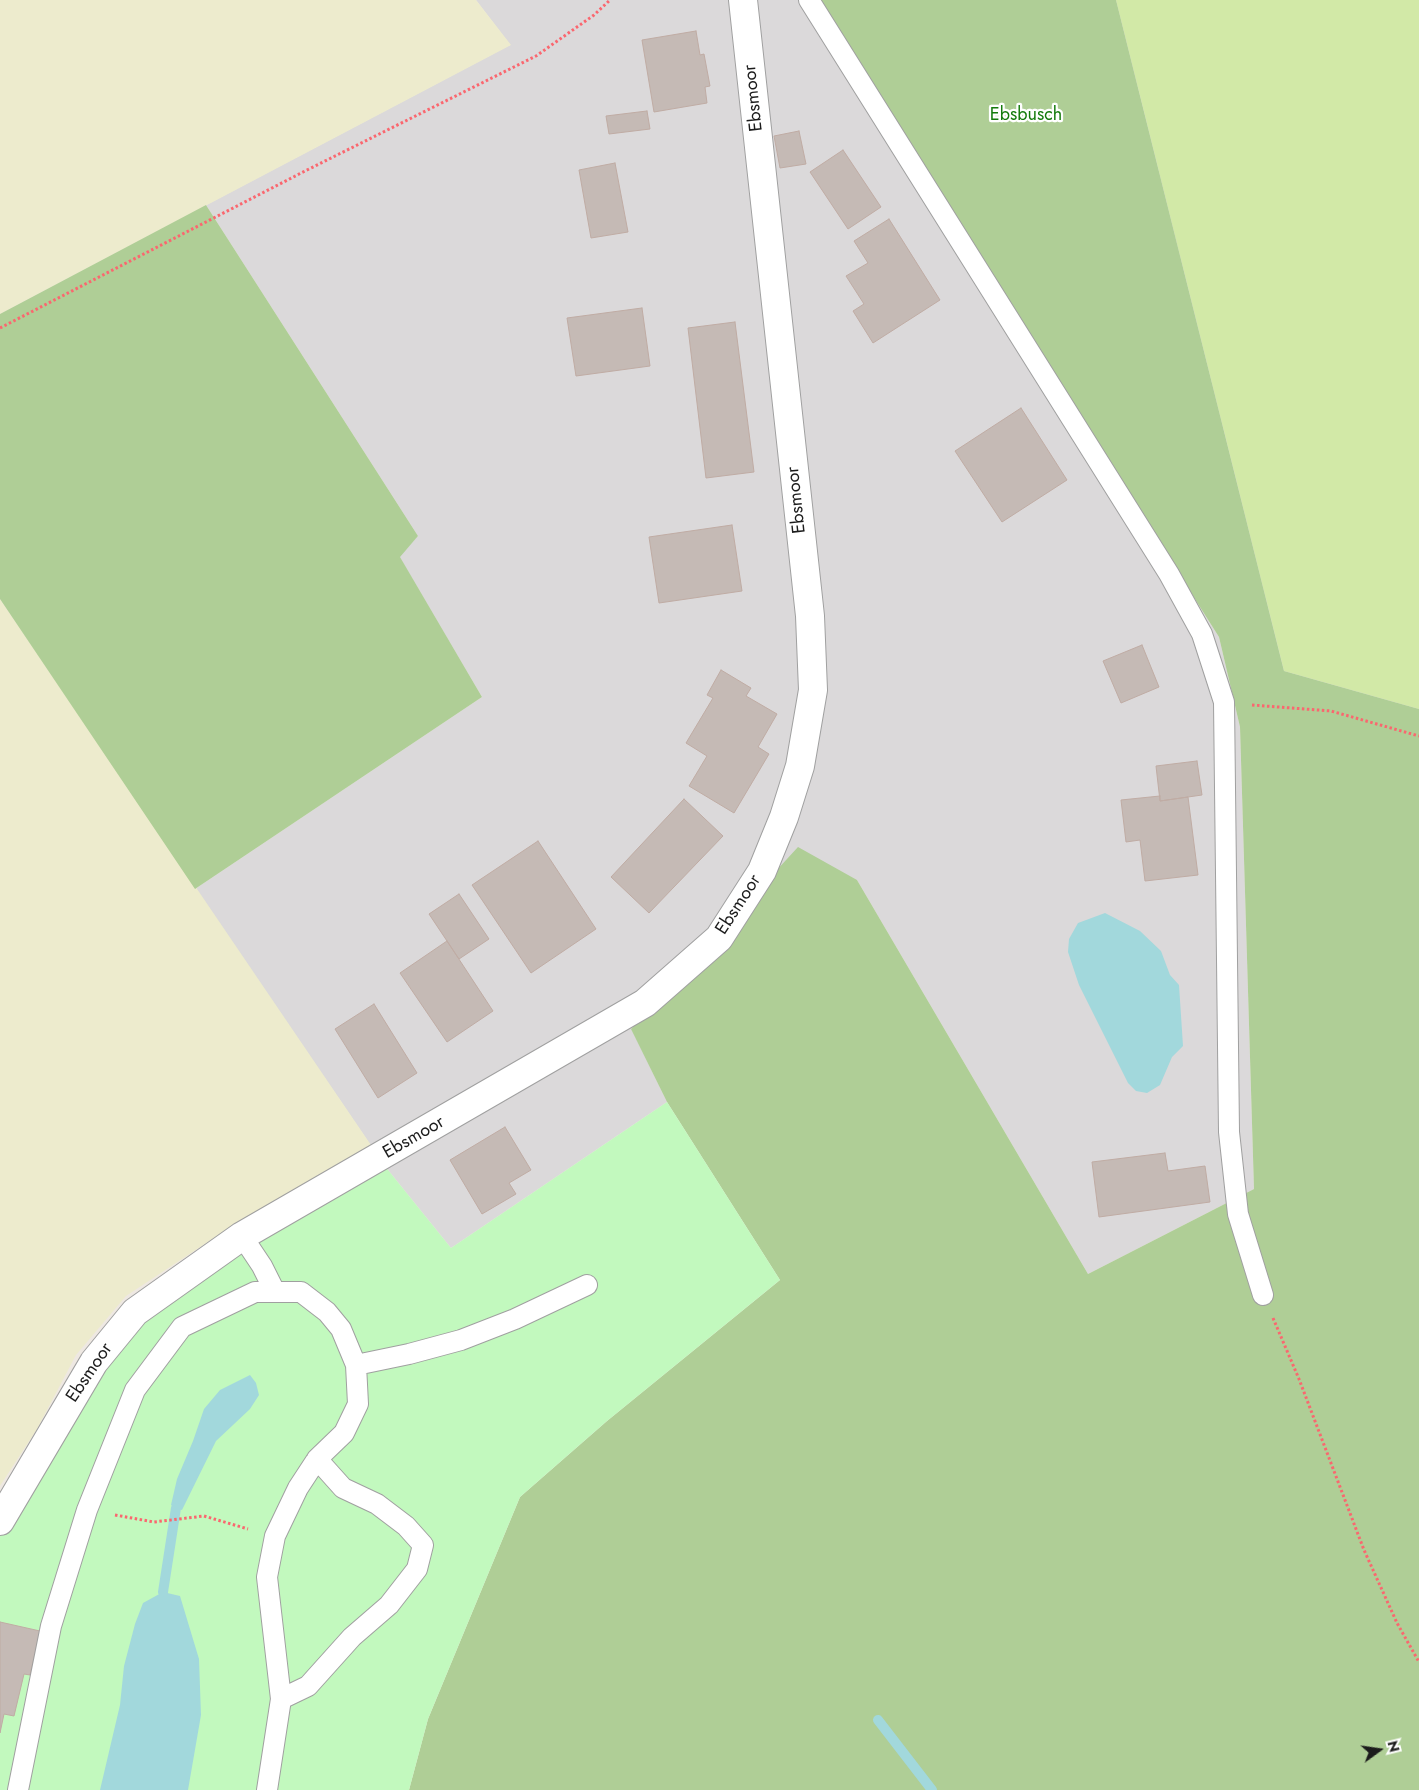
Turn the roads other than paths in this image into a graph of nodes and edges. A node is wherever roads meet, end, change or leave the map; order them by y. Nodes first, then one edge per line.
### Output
1 (743, 0) edge
2 (809, 0) edge
3 (242, 1236) junction
4 (588, 1285) dead end
5 (275, 1292) junction
6 (1263, 1295) road end
7 (356, 1365) junction
8 (317, 1459) junction
9 (0, 1521) edge
10 (280, 1699) junction
11 (18, 1790) edge
12 (267, 1790) edge

1 - 3 street, Ebsmoor
2 - 6 lane
3 - 5 lane
3 - 9 street, Ebsmoor
4 - 7 lane
5 - 7 lane
5 - 11 lane
7 - 8 lane
8 - 10 lane
8 - 10 lane
10 - 12 lane

